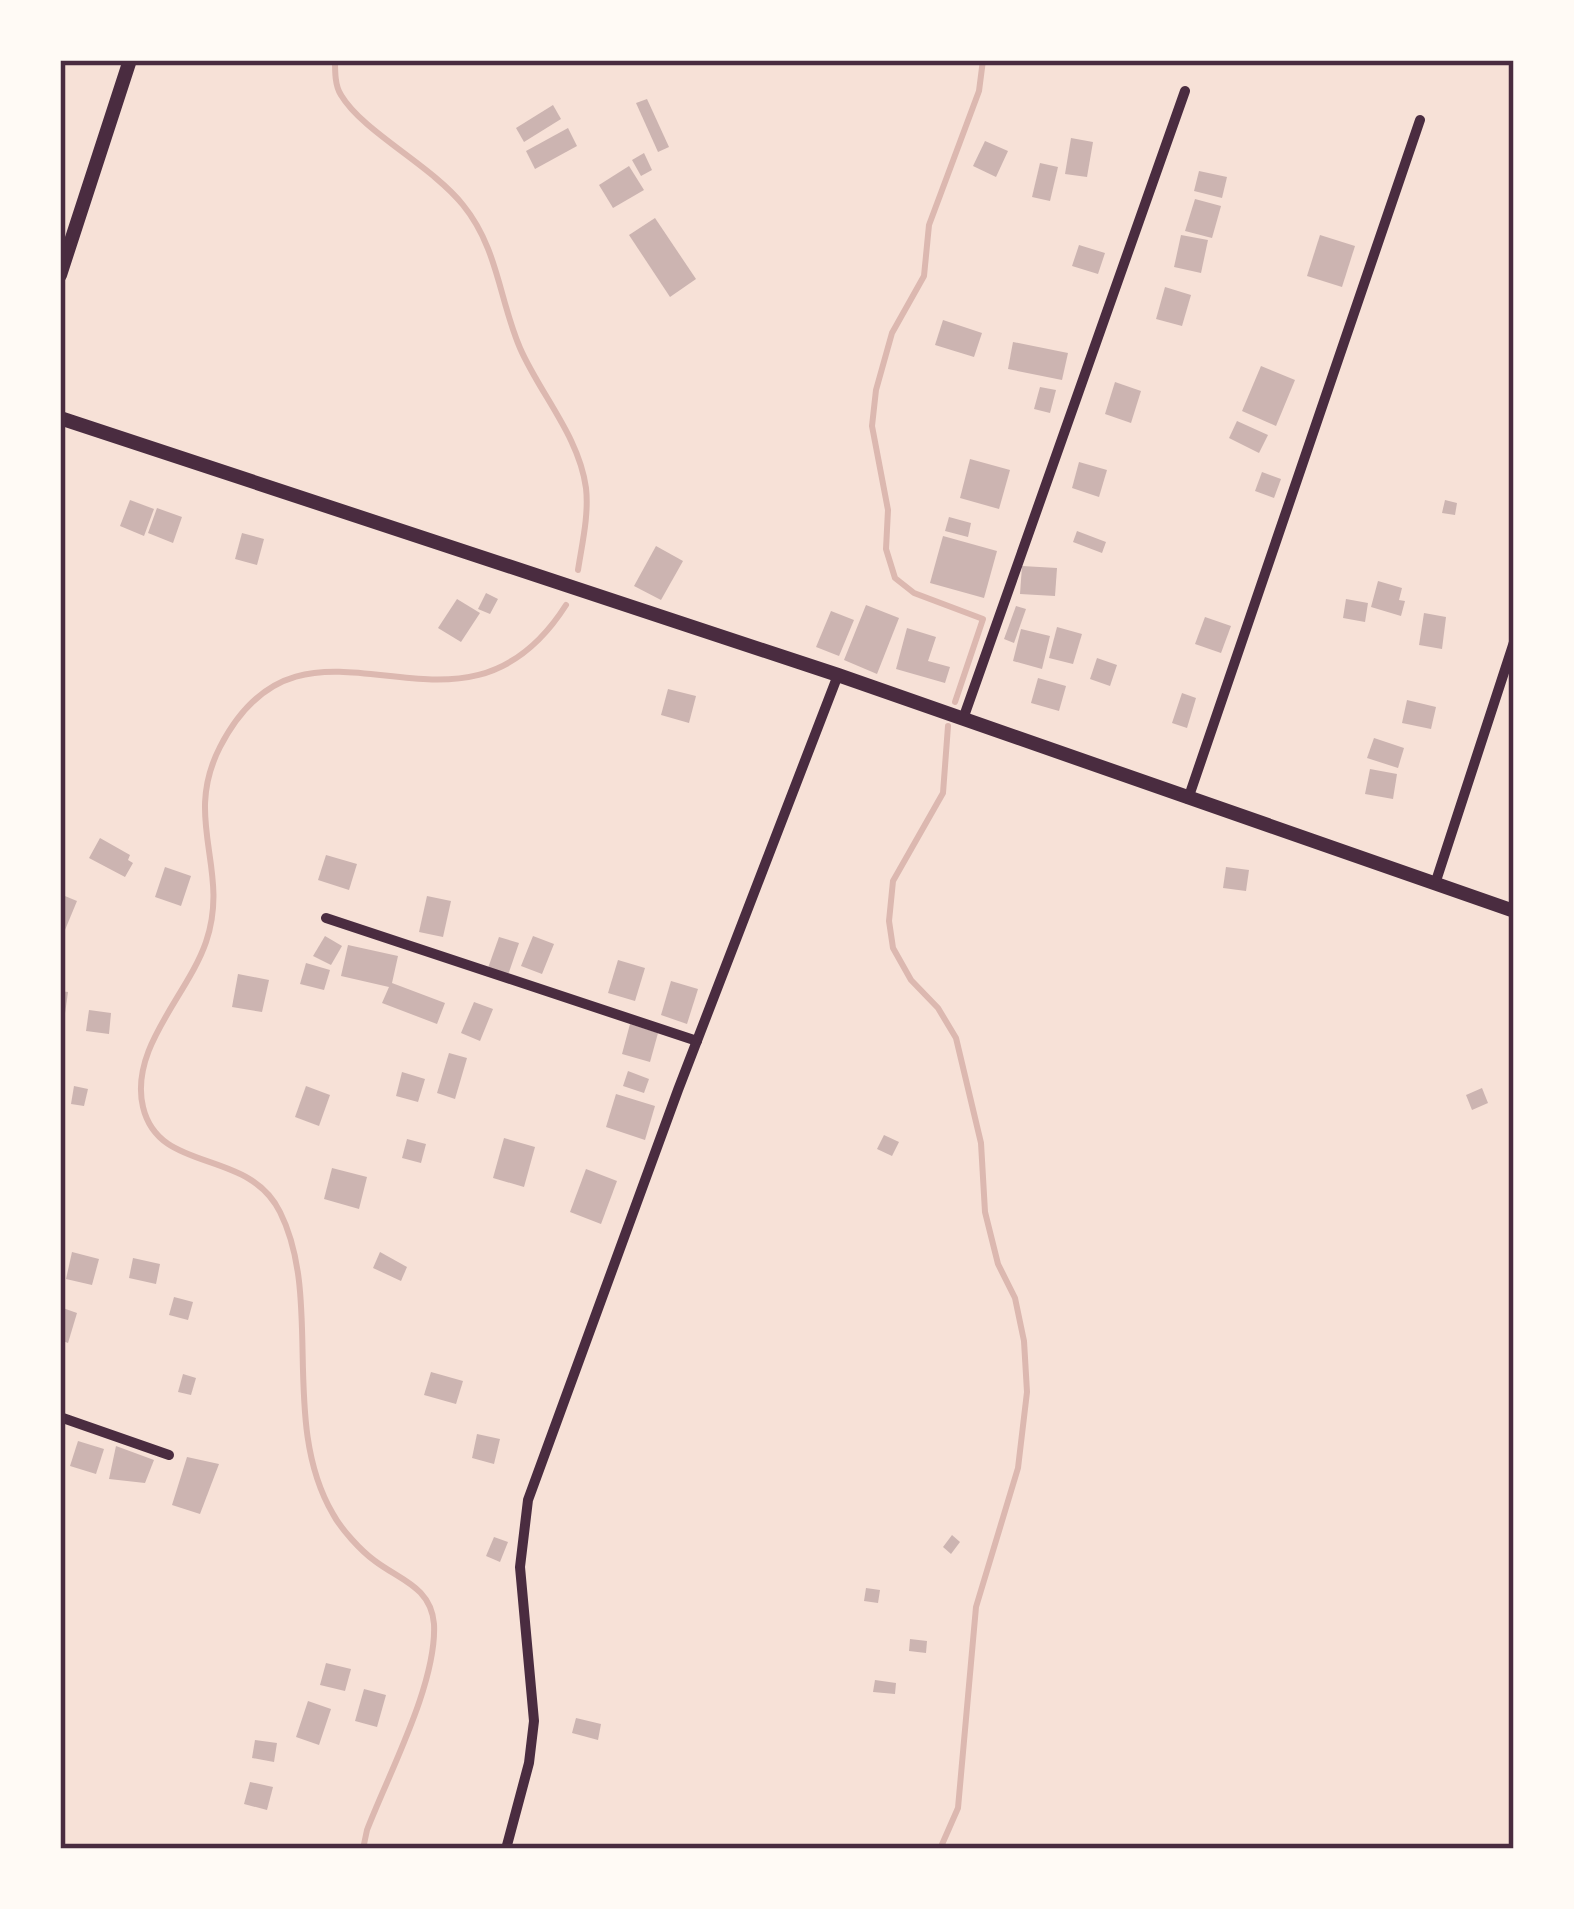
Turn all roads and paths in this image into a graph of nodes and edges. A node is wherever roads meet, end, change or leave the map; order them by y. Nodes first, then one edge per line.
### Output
1 (130, 60) edge
2 (1185, 91) dead end
3 (1420, 120) dead end
4 (60, 275) edge
5 (60, 418) edge
6 (1514, 642) edge
7 (838, 675) junction
8 (963, 719) junction
9 (1188, 799) junction
10 (1435, 884) junction
11 (1514, 911) edge
12 (326, 918) dead end
13 (697, 1041) junction
14 (60, 1417) edge
15 (169, 1455) dead end
16 (506, 1849) edge

1 - 4 street
2 - 8 street
3 - 9 street
5 - 7 street
6 - 10 street
7 - 8 street
7 - 13 street
8 - 9 street
9 - 10 street
10 - 11 street
12 - 13 street
13 - 16 street
14 - 15 street

